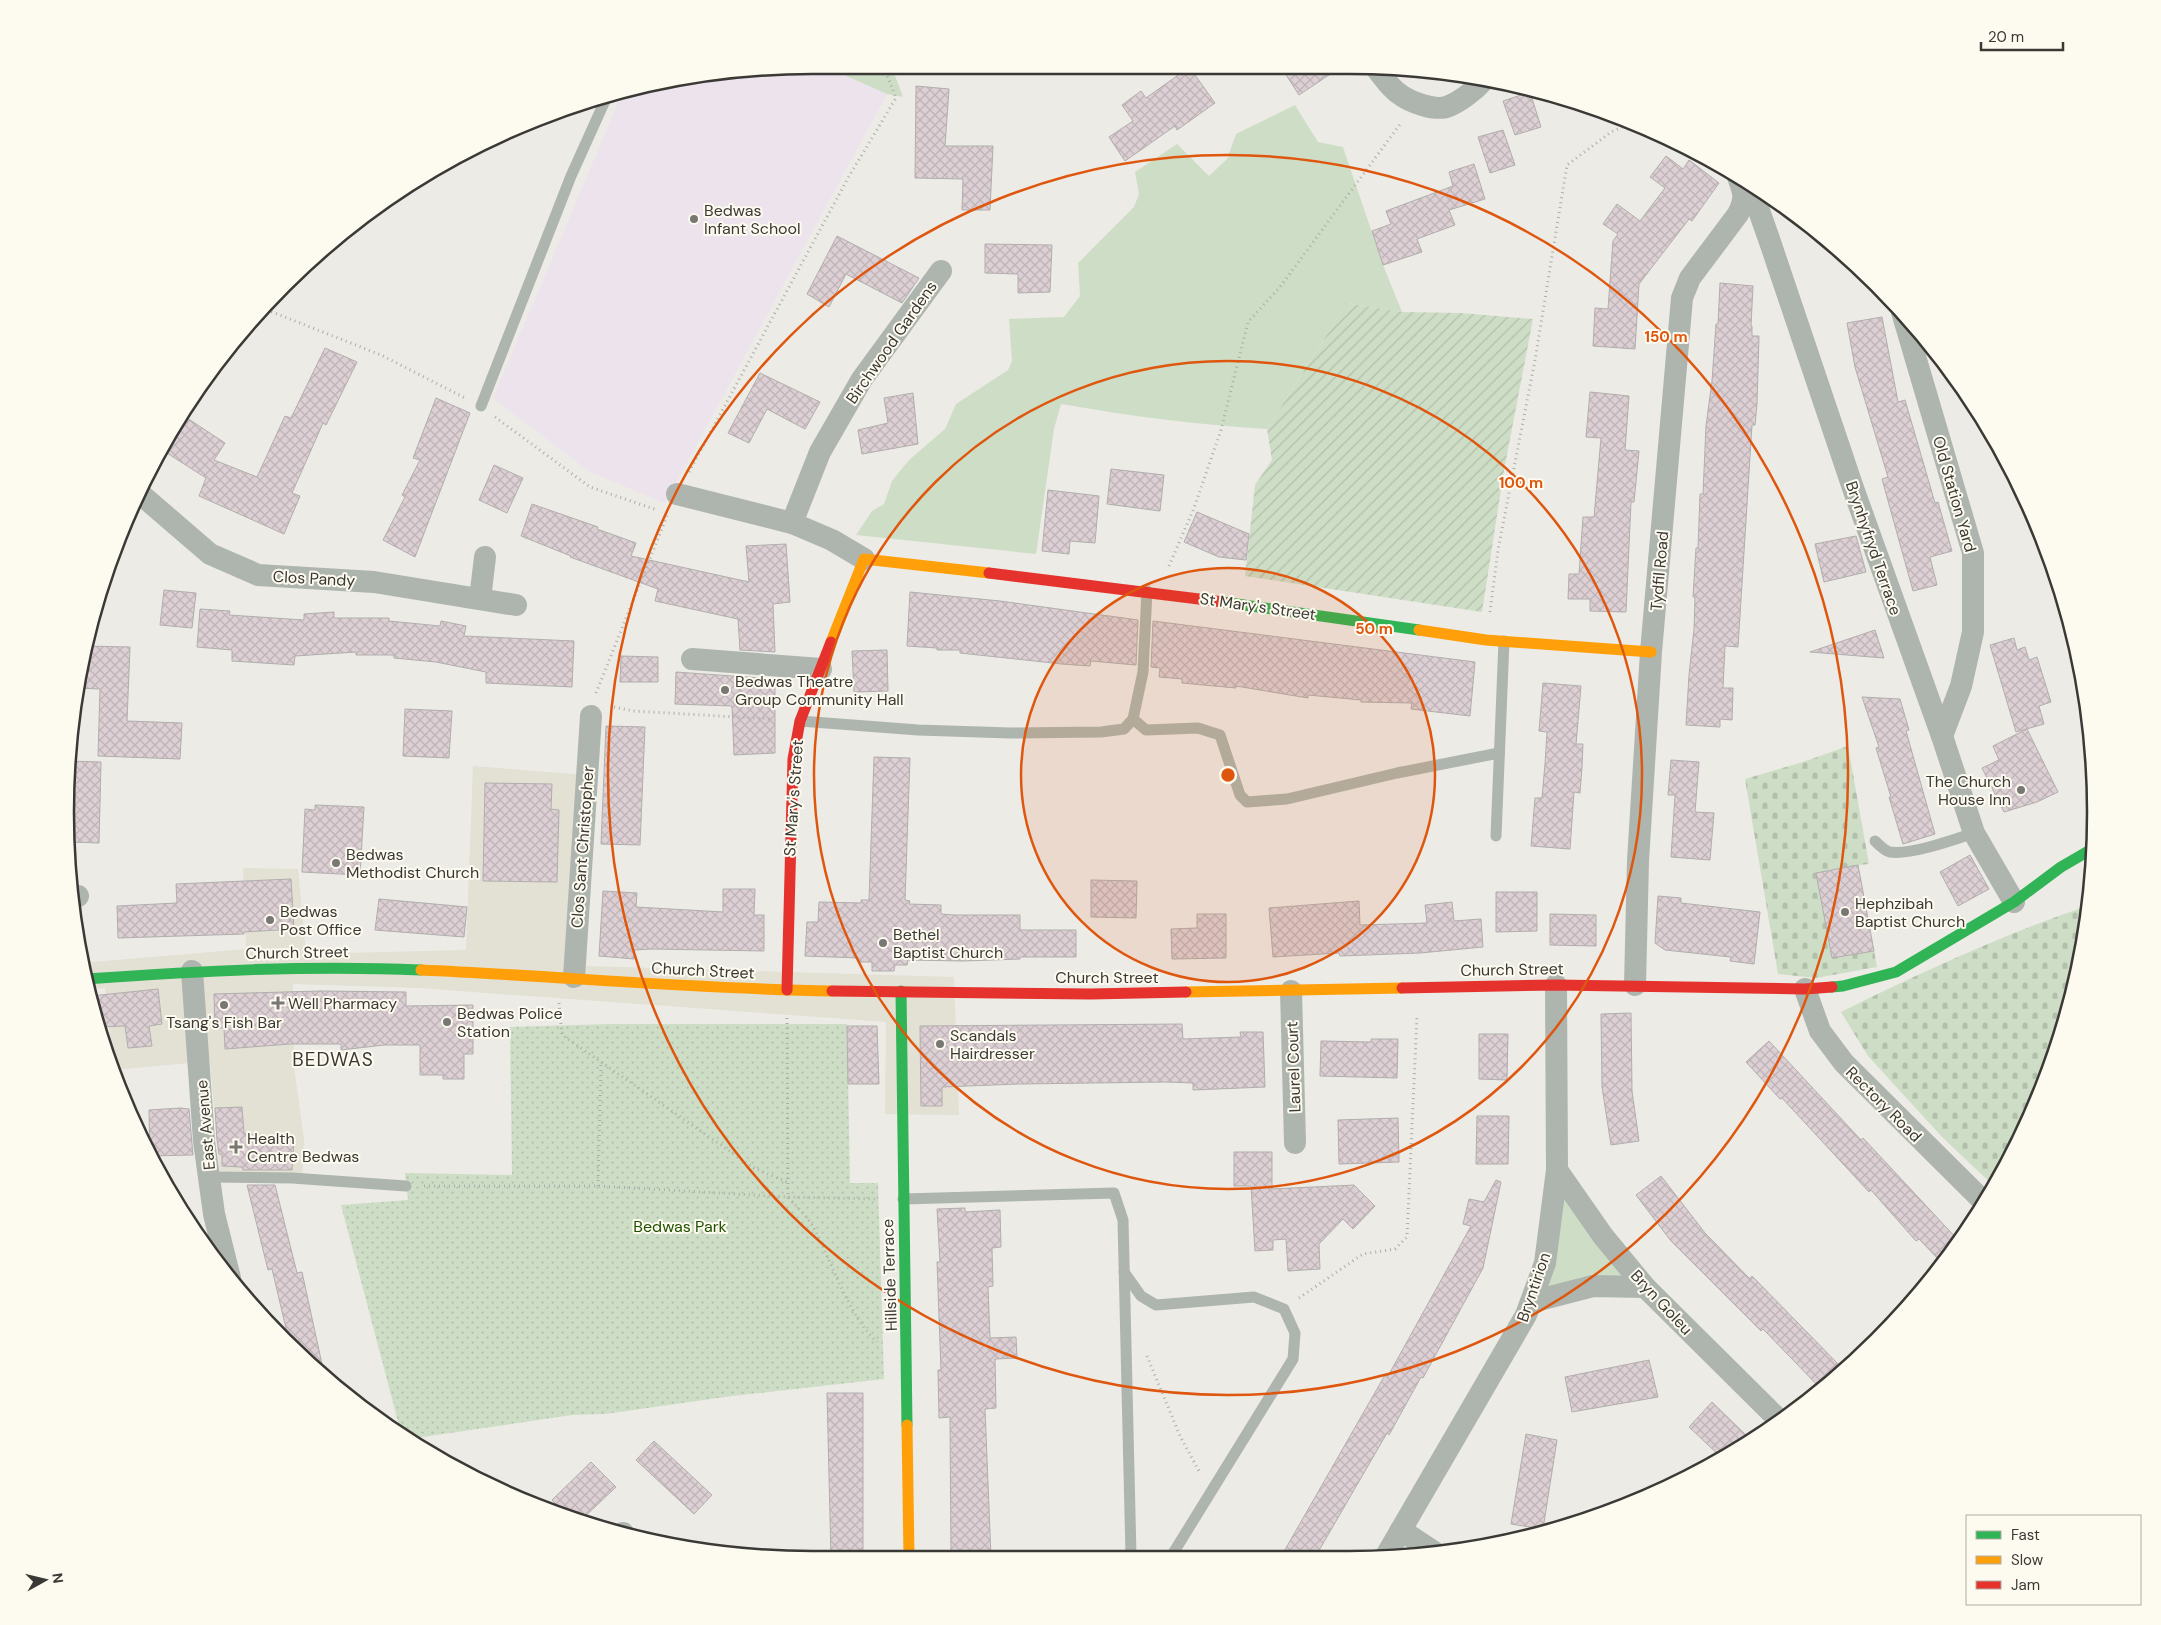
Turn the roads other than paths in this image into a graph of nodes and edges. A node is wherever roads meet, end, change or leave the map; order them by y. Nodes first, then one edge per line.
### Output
1 (1382, 75) edge
2 (1479, 86) edge
3 (603, 104) edge
4 (1741, 187) edge
5 (1745, 189) edge
6 (941, 271) dead end
7 (1907, 328) edge
8 (481, 406) dead end
9 (677, 494) road end
10 (145, 498) edge
11 (792, 523) junction
12 (484, 558) dead end
13 (864, 559) junction
14 (1147, 590) junction
15 (480, 599) junction
16 (516, 605) dead end
17 (1504, 641) junction
18 (1651, 652) junction
19 (692, 659) dead end
20 (821, 669) junction
21 (592, 709) road end
22 (1134, 719) junction
23 (800, 721) junction
24 (1942, 736) junction
25 (1499, 753) junction
26 (1974, 834) junction
27 (1496, 836) dead end
28 (1875, 841) dead end
29 (2086, 852) edge
30 (2014, 902) junction
31 (192, 971) junction
32 (566, 977) junction
33 (93, 978) edge
34 (1556, 985) junction
35 (1635, 985) junction
36 (787, 990) junction
37 (1805, 990) junction
38 (901, 991) junction
39 (1291, 991) junction
40 (1295, 1143) dead end
41 (1558, 1170) junction
42 (209, 1177) junction
43 (406, 1186) road end
44 (1979, 1197) edge
45 (903, 1199) junction
46 (226, 1262) edge
47 (1124, 1272) junction
48 (1645, 1287) junction
49 (1531, 1302) junction
50 (1775, 1416) edge
51 (1401, 1530) junction
52 (1426, 1547) edge
53 (1389, 1550) edge
54 (910, 1551) edge
55 (1131, 1551) edge
56 (1175, 1551) edge

1 - 2 street
3 - 8 lane
4 - 18 street, Tydfil Road
5 - 24 street, Brynhyfryd Terrace
6 - 11 street, Birchwood Gardens
7 - 24 street, Old Station Yard
9 - 11 street, St Mary's Street
10 - 15 street, Clos Pandy
11 - 13 street, St Mary's Street
12 - 15 street
13 - 14 street, St Mary's Street
13 - 20 street, St Mary's Street
14 - 17 street, St Mary's Street
14 - 22 lane
15 - 16 street, Clos Pandy
17 - 18 street, St Mary's Street
17 - 25 lane
18 - 35 street, Tydfil Road
19 - 20 street
20 - 23 street, St Mary's Street
21 - 32 street, Clos Sant Christopher
22 - 23 lane
22 - 25 lane
23 - 36 street, St Mary's Street
24 - 26 street, Brynhyfryd Terrace
25 - 27 lane
26 - 28 lane
26 - 30 street, Brynhyfryd Terrace
29 - 30 street, Church Street
30 - 37 street, Church Street
31 - 32 street, Church Street
31 - 33 street, Church Street
31 - 42 street, East Avenue
32 - 36 street, Church Street
34 - 35 street, Church Street
34 - 39 street, Church Street
34 - 41 street, Bryntirion
35 - 37 street, Church Street
36 - 38 street, Church Street
37 - 44 street, Rectory Road
38 - 39 street, Church Street
38 - 45 street, Hillside Terrace
39 - 40 street, Laurel Court
41 - 48 street, Bryn Goleu
41 - 49 street, Bryntirion
42 - 43 lane
42 - 46 street, East Avenue
45 - 47 lane
45 - 54 street, Hillside Terrace
47 - 55 lane
47 - 56 lane
48 - 49 street
48 - 50 street, Bryn Goleu
49 - 51 street, Bryntirion
51 - 52 street
51 - 53 street, Bryntirion

